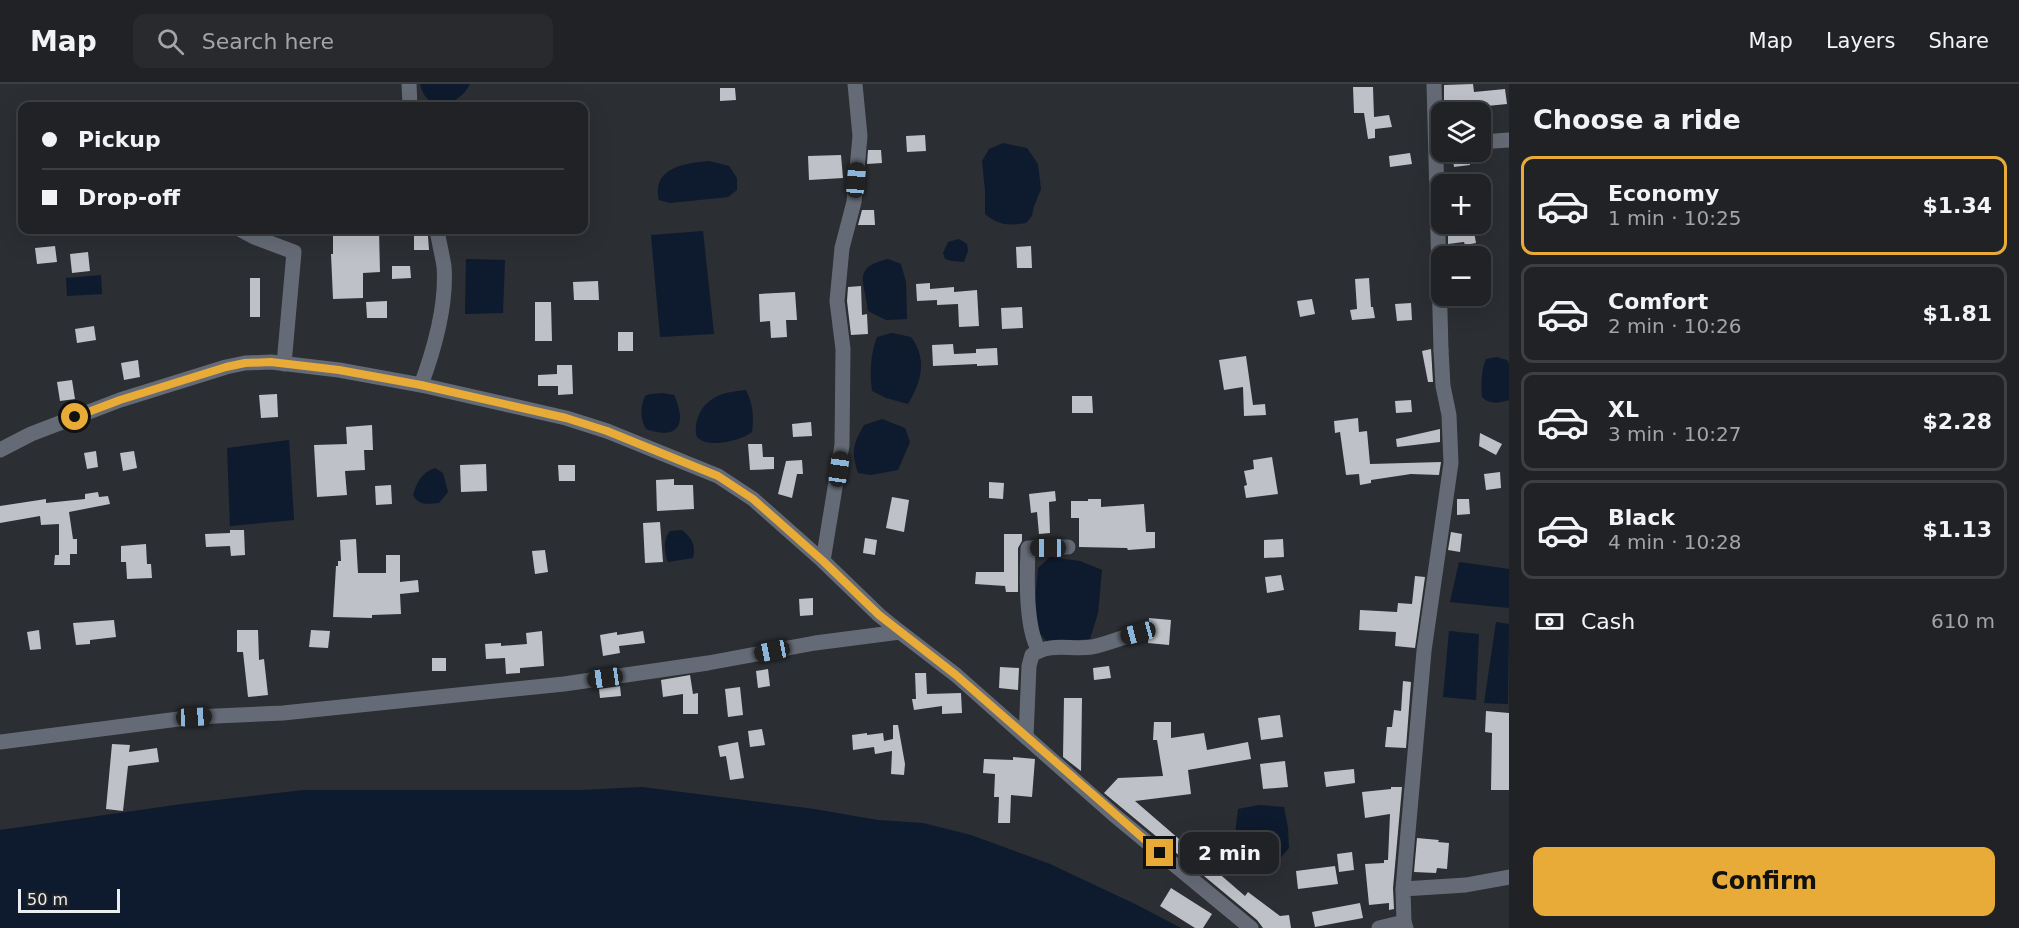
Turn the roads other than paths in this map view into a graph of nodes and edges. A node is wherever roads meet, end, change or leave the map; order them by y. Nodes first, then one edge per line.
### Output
1 (409, 84) edge
2 (855, 84) edge
3 (1434, 84) edge
4 (410, 102) edge
5 (1436, 102) edge
6 (1509, 140) edge
7 (1491, 141) edge
8 (1439, 162) edge
9 (248, 234) edge
10 (438, 234) edge
11 (284, 364) junction
12 (421, 385) junction
13 (0, 450) edge
14 (1068, 548) dead end
15 (823, 561) junction
16 (900, 632) junction
17 (1138, 633) dead end
18 (1039, 651) junction
19 (1026, 737) junction
20 (0, 742) edge
21 (1509, 877) edge
22 (1403, 889) junction
23 (1405, 925) edge
24 (1251, 928) edge
25 (1379, 928) edge

1 - 4 street
2 - 15 street
3 - 5 street
6 - 7 street
8 - 22 street
9 - 11 street
10 - 12 street
11 - 12 street
11 - 13 street
12 - 15 street
14 - 18 street
15 - 16 street
16 - 19 street
16 - 20 street
17 - 18 street
18 - 19 street
19 - 24 street
21 - 22 street
22 - 23 street
23 - 25 street

